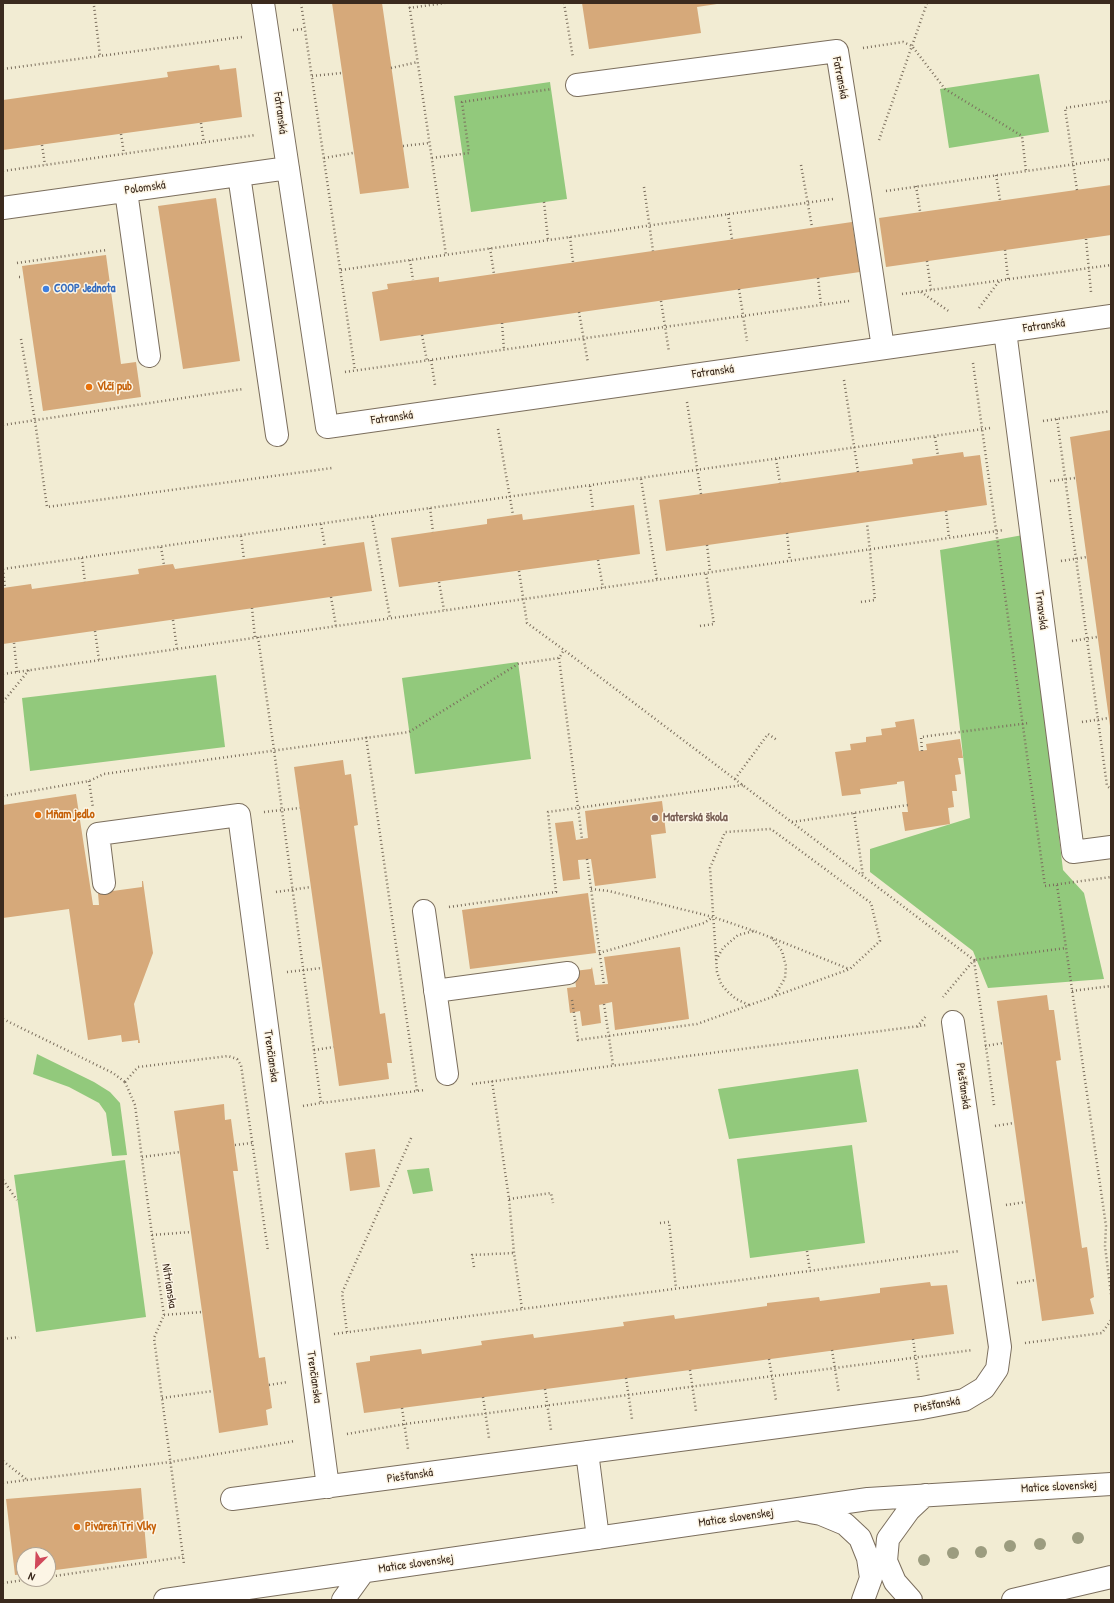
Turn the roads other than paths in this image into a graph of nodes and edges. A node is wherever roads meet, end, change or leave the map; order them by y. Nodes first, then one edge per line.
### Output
1 (263, 3) edge
2 (577, 85) road end
3 (288, 168) junction
4 (239, 175) junction
5 (126, 191) junction
6 (3, 208) edge
7 (1103, 317) edge
8 (1005, 331) junction
9 (883, 348) junction
10 (150, 356) dead end
11 (277, 435) dead end
12 (1111, 847) edge
13 (104, 883) dead end
14 (424, 911) road end
15 (568, 974) road end
16 (435, 991) junction
17 (953, 1022) dead end
18 (447, 1074) dead end
19 (587, 1452) junction
20 (1111, 1484) edge
21 (328, 1487) junction
22 (925, 1495) junction
23 (232, 1499) dead end
24 (795, 1509) junction
25 (598, 1538) junction
26 (364, 1571) junction
27 (1111, 1577) edge
28 (252, 1594) edge
29 (165, 1600) edge
30 (343, 1600) edge
31 (863, 1600) edge
32 (911, 1600) edge
33 (1013, 1600) edge

1 - 3 street, Fatranská
2 - 9 street, Fatranská
3 - 4 street, Polomská
3 - 9 street, Fatranská
4 - 5 street, Polomská
4 - 11 street
5 - 6 street, Polomská
5 - 10 street
7 - 8 street, Fatranská
8 - 9 street, Fatranská
8 - 12 street, Trnavská
13 - 21 street, Trenčianska
14 - 16 street
15 - 16 street
16 - 18 street
17 - 19 street, Piešťanská
19 - 21 street, Piešťanská
19 - 25 street
20 - 22 street, Matice slovenskej
21 - 23 street, Piešťanská
22 - 24 street, Matice slovenskej
22 - 32 street
24 - 25 street, Matice slovenskej
24 - 31 street
25 - 26 street, Matice slovenskej
26 - 28 street, Matice slovenskej
26 - 30 street, Matice slovenskej
27 - 33 street
28 - 29 street, Matice slovenskej

